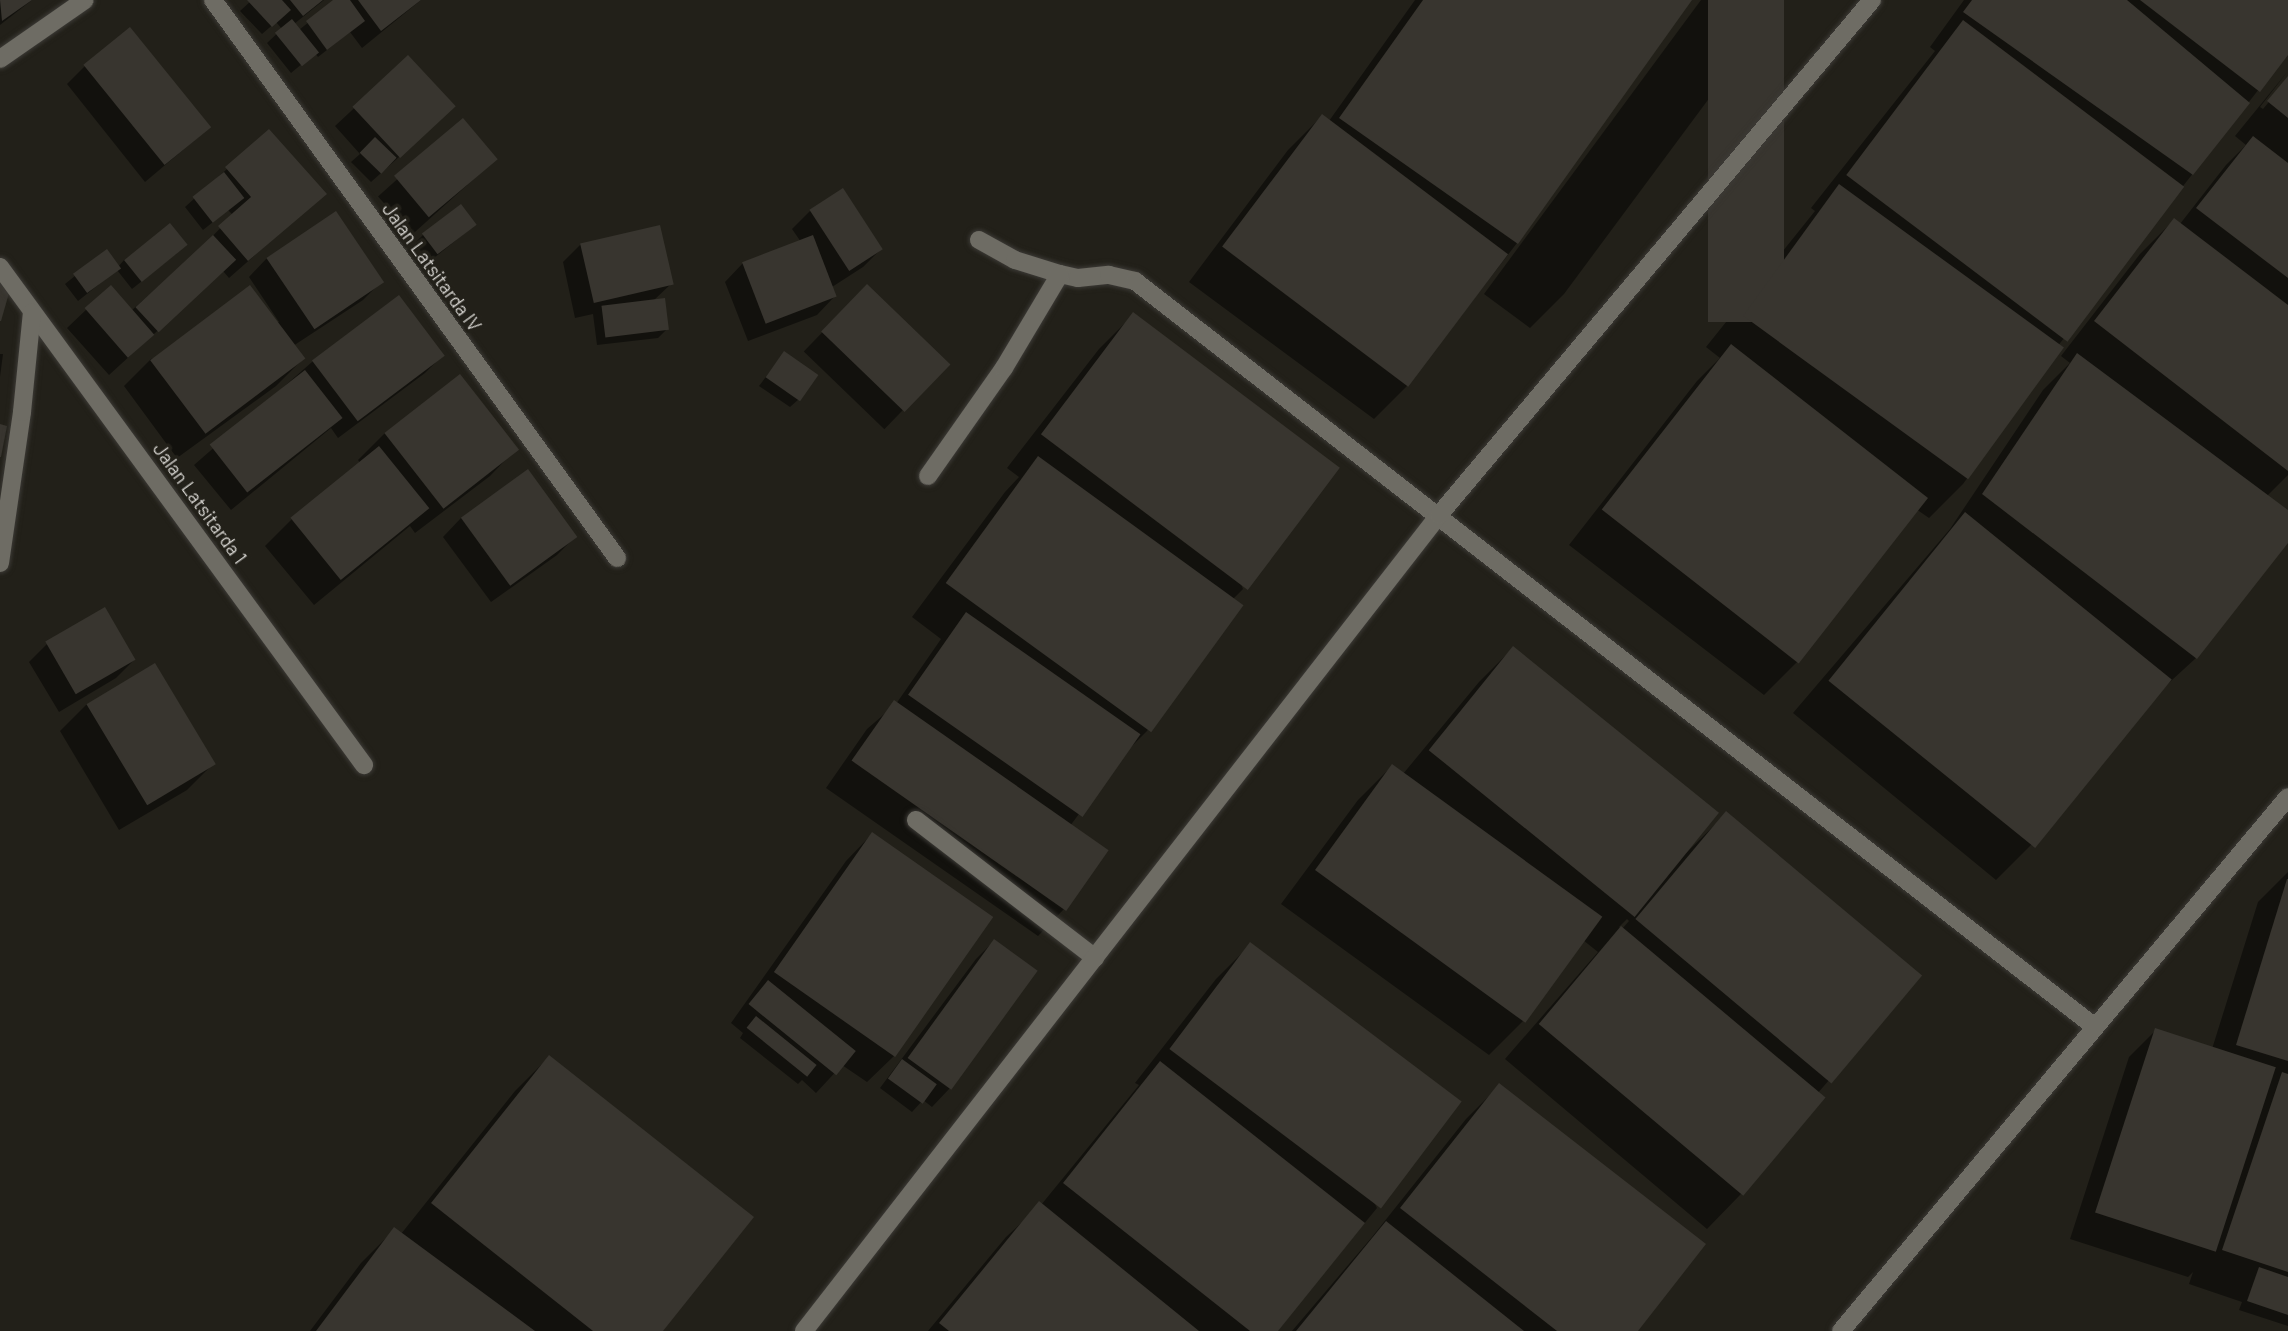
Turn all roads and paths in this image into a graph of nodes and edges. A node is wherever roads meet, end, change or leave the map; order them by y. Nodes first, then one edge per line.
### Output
1 (85, 0) edge
2 (213, 0) edge
3 (1872, 0) edge
4 (0, 59) edge
5 (979, 240) dead end
6 (0, 267) edge
7 (1060, 274) junction
8 (32, 312) junction
9 (928, 476) dead end
10 (1439, 515) junction
11 (617, 558) dead end
12 (0, 563) edge
13 (364, 765) dead end
14 (2288, 797) edge
15 (916, 820) dead end
16 (1095, 958) junction
17 (2095, 1027) junction
18 (804, 1331) edge
19 (1842, 1331) edge

1 - 4 street
2 - 11 street, Jalan Latsitarda IV
3 - 10 street
5 - 7 street
6 - 8 street, Jalan Latsitarda 1
7 - 9 street
7 - 10 street
8 - 12 street
8 - 13 street, Jalan Latsitarda 1
10 - 16 street
10 - 17 street
14 - 17 street
15 - 16 street
16 - 18 street
17 - 19 street

